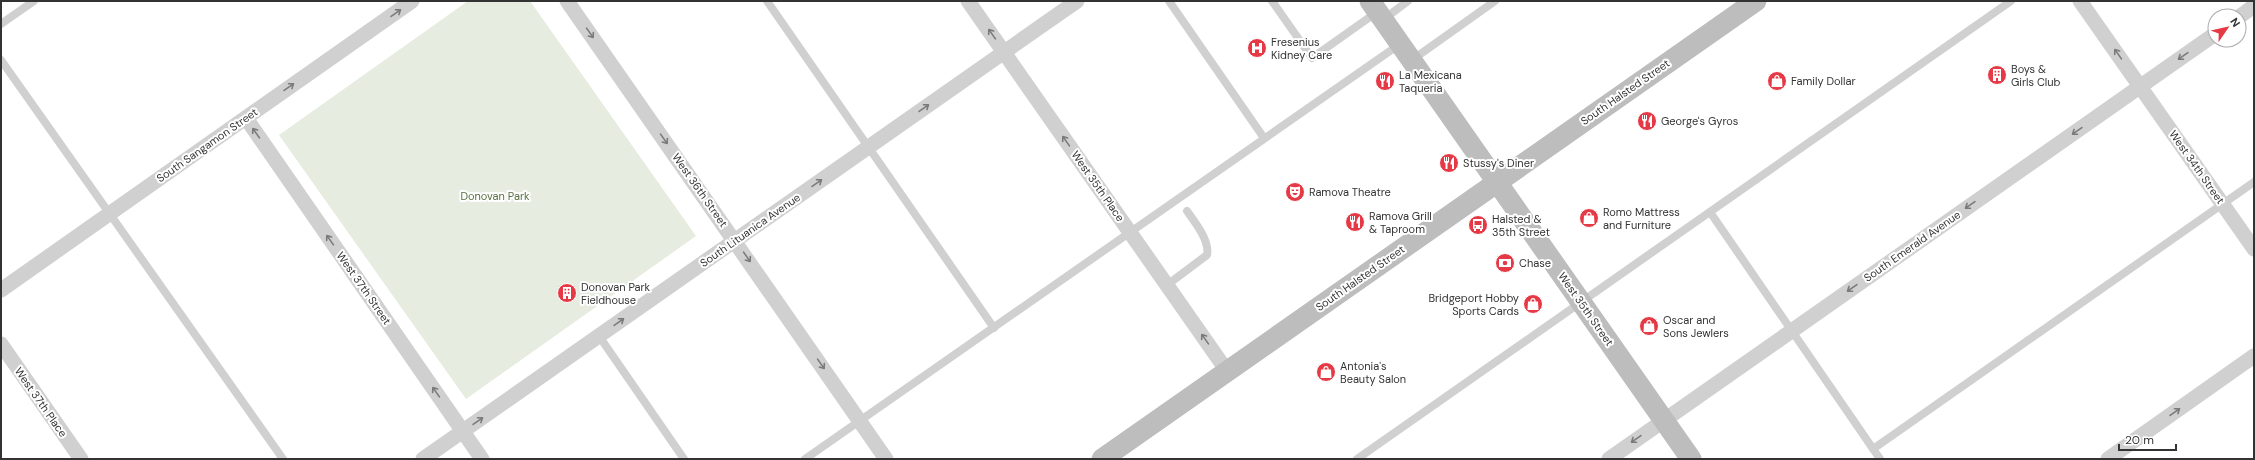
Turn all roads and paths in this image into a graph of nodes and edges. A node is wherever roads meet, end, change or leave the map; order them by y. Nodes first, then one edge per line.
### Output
1 (34, 1) edge
2 (412, 1) edge
3 (567, 1) edge
4 (767, 1) edge
5 (968, 1) edge
6 (1077, 1) edge
7 (1169, 1) edge
8 (1272, 1) edge
9 (1408, 1) edge
10 (1495, 1) edge
11 (1756, 1) edge
12 (2011, 1) edge
13 (2080, 1) edge
14 (1377, 11) edge
15 (1, 24) edge
16 (2207, 40) edge
17 (1004, 52) junction
18 (1406, 52) junction
19 (1, 60) edge
20 (2141, 86) junction
21 (246, 118) junction
22 (1264, 138) junction
23 (870, 146) junction
24 (1497, 182) junction
25 (2254, 182) edge
26 (2223, 204) junction
27 (1187, 211) dead end
28 (1710, 212) junction
29 (109, 214) junction
30 (1130, 232) junction
31 (735, 241) junction
32 (2254, 249) edge
33 (1167, 285) junction
34 (1, 290) edge
35 (1581, 302) junction
36 (994, 328) junction
37 (1792, 331) junction
38 (599, 336) junction
39 (1, 344) edge
40 (2254, 356) edge
41 (1227, 371) junction
42 (1664, 420) junction
43 (860, 421) junction
44 (463, 431) junction
45 (1873, 449) junction
46 (1625, 454) edge
47 (81, 459) edge
48 (283, 459) edge
49 (423, 459) edge
50 (482, 459) edge
51 (684, 459) edge
52 (806, 459) edge
53 (886, 459) edge
54 (1102, 459) edge
55 (1357, 459) edge
56 (1609, 459) edge
57 (1691, 459) edge
58 (1880, 459) edge
59 (2108, 459) edge

1 - 15 lane
21 -> 2 street, South Sangamon Street
3 -> 31 street, West 36th Street
4 - 23 lane
17 -> 5 street, West 35th Place
6 - 17 street, South Lituanica Avenue
7 - 22 lane
8 - 14 lane
9 - 14 lane
10 - 18 lane
11 - 24 main road, South Halsted Street
12 - 28 lane
20 -> 13 street, West 34th Street
14 - 18 main road, West 35th Street
16 -> 20 street, South Emerald Avenue
23 -> 17 street, South Lituanica Avenue
30 -> 17 street, West 35th Place
18 - 22 lane
18 - 24 main road, West 35th Street
19 - 29 lane
20 - 26 street, West 34th Street
20 -> 37 street, South Emerald Avenue
21 - 29 street, South Sangamon Street
44 -> 21 street, West 37th Street
22 - 30 lane
31 -> 23 street, South Lituanica Avenue
23 - 36 lane
24 - 35 main road, West 35th Street
24 - 41 main road, South Halsted Street
25 - 26 lane
26 - 32 street, West 34th Street
26 - 45 lane
27 - 33 lane
28 - 35 lane
28 - 37 lane
29 - 34 street, South Sangamon Street
29 - 48 lane
30 - 33 street, West 35th Place
30 - 36 lane
38 -> 31 street, South Lituanica Avenue
31 -> 43 street, West 36th Street
41 -> 33 street, West 35th Place
35 - 42 main road, West 35th Street
35 - 55 lane
36 - 43 lane
37 - 42 street, South Emerald Avenue
37 - 45 lane
44 -> 38 street, South Lituanica Avenue
38 - 51 lane
39 - 47 street, West 37th Place
59 -> 40 street
41 - 54 main road, South Halsted Street
42 -> 46 street, South Emerald Avenue
42 - 57 main road, West 35th Street
43 - 52 lane
43 - 53 street, West 36th Street
44 - 49 street, South Lituanica Avenue
44 - 50 street, West 37th Street
45 - 58 lane
46 - 56 street, South Emerald Avenue

